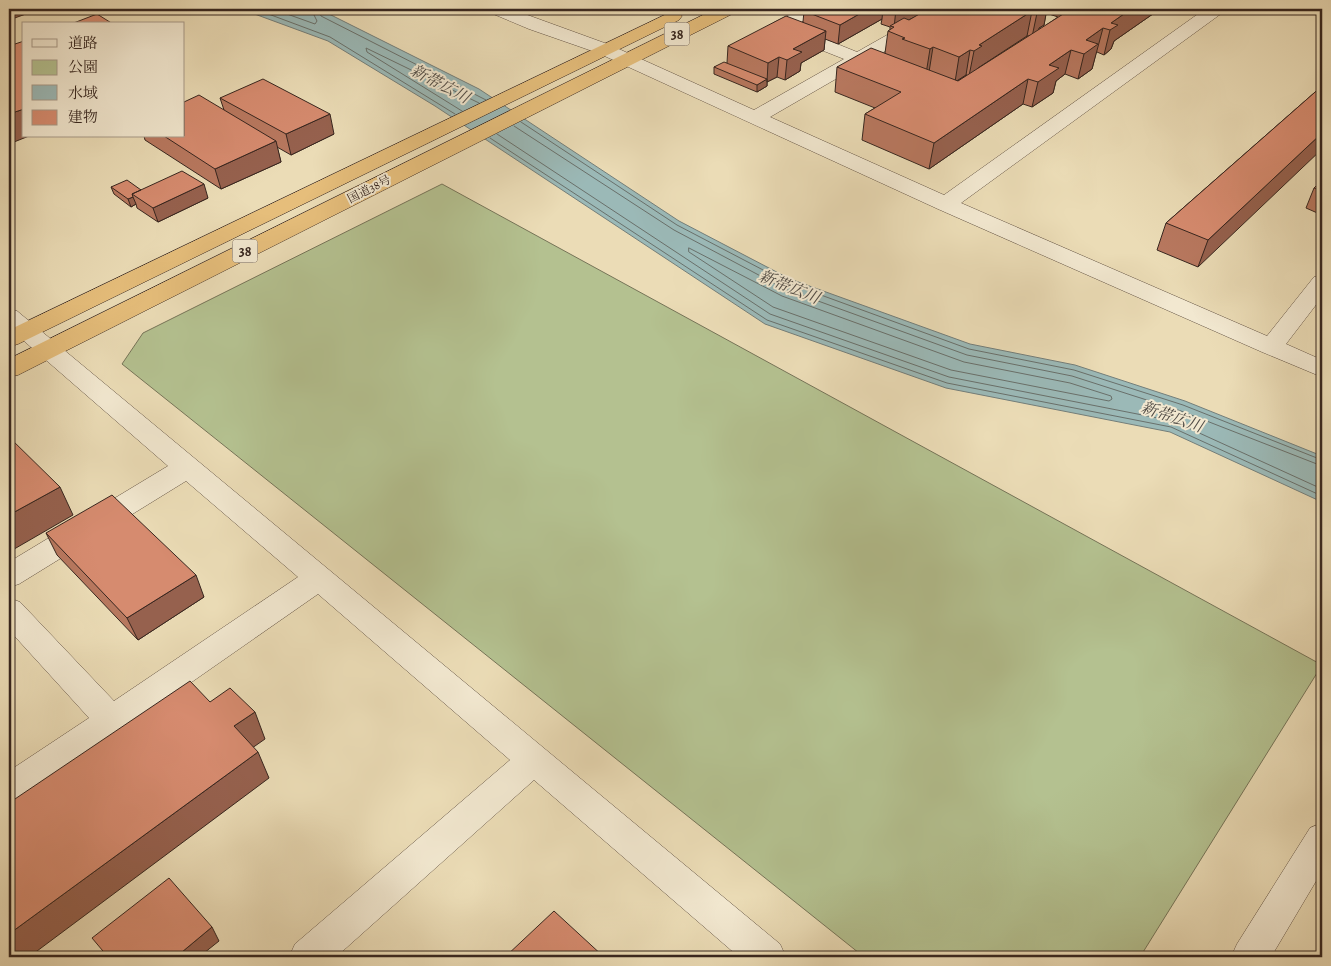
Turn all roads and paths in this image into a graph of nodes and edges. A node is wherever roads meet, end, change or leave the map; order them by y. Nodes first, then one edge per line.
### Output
1 (497, 9) edge
2 (687, 9) edge
3 (728, 9) edge
4 (814, 9) edge
5 (945, 9) edge
6 (1216, 9) edge
7 (604, 49) junction
8 (859, 58) junction
9 (627, 60) junction
10 (910, 78) edge
11 (754, 118) junction
12 (946, 204) junction
13 (1322, 282) edge
14 (23, 334) edge
15 (1271, 347) junction
16 (9, 369) edge
17 (1322, 369) edge
18 (187, 467) junction
19 (9, 576) edge
20 (319, 578) junction
21 (9, 610) edge
22 (111, 720) junction
23 (533, 760) junction
24 (9, 790) edge
25 (1322, 839) edge
26 (308, 957) edge
27 (767, 957) edge
28 (1250, 957) edge

1 - 7 street
2 - 7 highway, 国道38号 / 38
3 - 9 highway, 国道38号 / 38
4 - 8 street
5 - 8 street
6 - 12 street
7 - 9 street
7 - 14 highway, 国道38号 / 38
8 - 10 street
8 - 11 street
9 - 11 street
9 - 14 highway, 国道38号 / 38
11 - 12 street
12 - 15 street
13 - 15 street
14 - 16 highway, 国道38号 / 38
14 - 18 street
15 - 17 street
18 - 19 street
18 - 20 street
20 - 22 street
20 - 23 street
21 - 22 street
22 - 24 street
23 - 26 street
23 - 27 street
25 - 28 street

